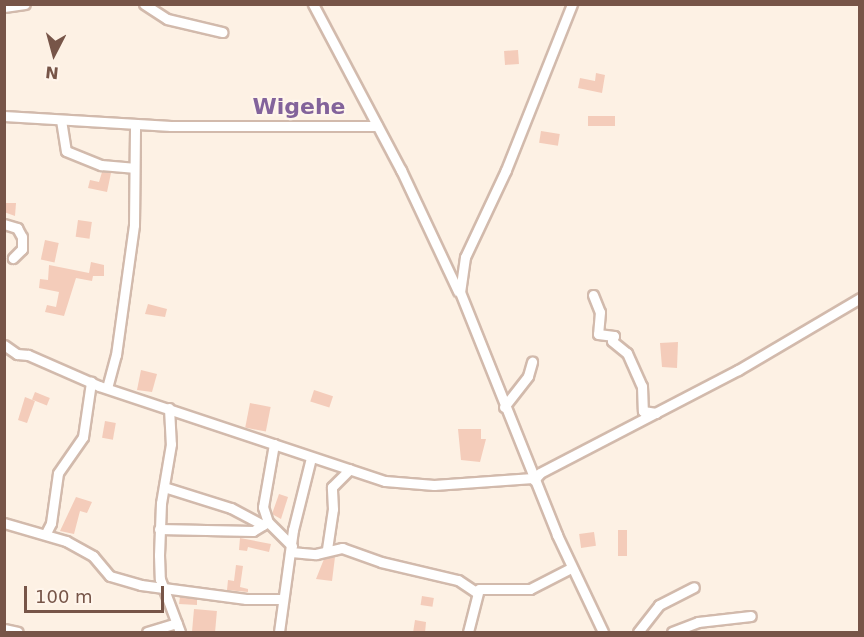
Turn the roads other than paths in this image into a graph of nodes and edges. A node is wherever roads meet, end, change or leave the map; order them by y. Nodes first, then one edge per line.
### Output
1 (25, 4) edge
2 (144, 4) edge
3 (313, 4) edge
4 (572, 4) edge
5 (4, 7) edge
6 (222, 32) dead end
7 (4, 116) edge
8 (61, 120) junction
9 (135, 124) junction
10 (377, 126) junction
11 (133, 168) junction
12 (4, 224) edge
13 (13, 258) dead end
14 (460, 294) junction
15 (593, 295) dead end
16 (860, 298) edge
17 (4, 345) edge
18 (532, 362) dead end
19 (91, 382) junction
20 (107, 388) junction
21 (504, 407) junction
22 (169, 408) junction
23 (657, 413) junction
24 (274, 444) junction
25 (311, 458) junction
26 (350, 469) junction
27 (533, 479) junction
28 (164, 487) junction
29 (4, 523) edge
30 (266, 523) junction
31 (159, 529) junction
32 (46, 532) junction
33 (291, 549) junction
34 (327, 549) junction
35 (571, 568) junction
36 (694, 587) dead end
37 (165, 590) junction
38 (476, 592) junction
39 (283, 599) junction
40 (751, 616) dead end
41 (179, 628) edge
42 (4, 629) edge
43 (18, 633) edge
44 (147, 633) edge
45 (279, 633) edge
46 (468, 633) edge
47 (603, 633) edge
48 (638, 633) edge
49 (672, 633) edge

1 - 5 street
2 - 6 street
3 - 10 street
4 - 14 street
7 - 8 street
8 - 9 street
8 - 11 street
9 - 10 street
9 - 11 street
10 - 14 street
11 - 20 street
12 - 13 street
14 - 21 street
15 - 23 street
16 - 23 street
17 - 19 street
18 - 21 street
19 - 20 street
19 - 32 street
20 - 22 street
21 - 27 street
22 - 24 street
22 - 28 street
23 - 27 street
24 - 25 street
24 - 30 street
25 - 26 street
25 - 33 street
26 - 27 street
26 - 34 street
27 - 35 street
28 - 30 street
28 - 31 street
29 - 32 street
30 - 31 street
30 - 33 street
31 - 37 street
32 - 37 street
33 - 34 street
33 - 39 street
34 - 38 street
35 - 38 street
35 - 47 street
36 - 48 street
37 - 39 street
37 - 41 street
38 - 46 street
39 - 45 street
40 - 49 street
41 - 44 street
42 - 43 street

